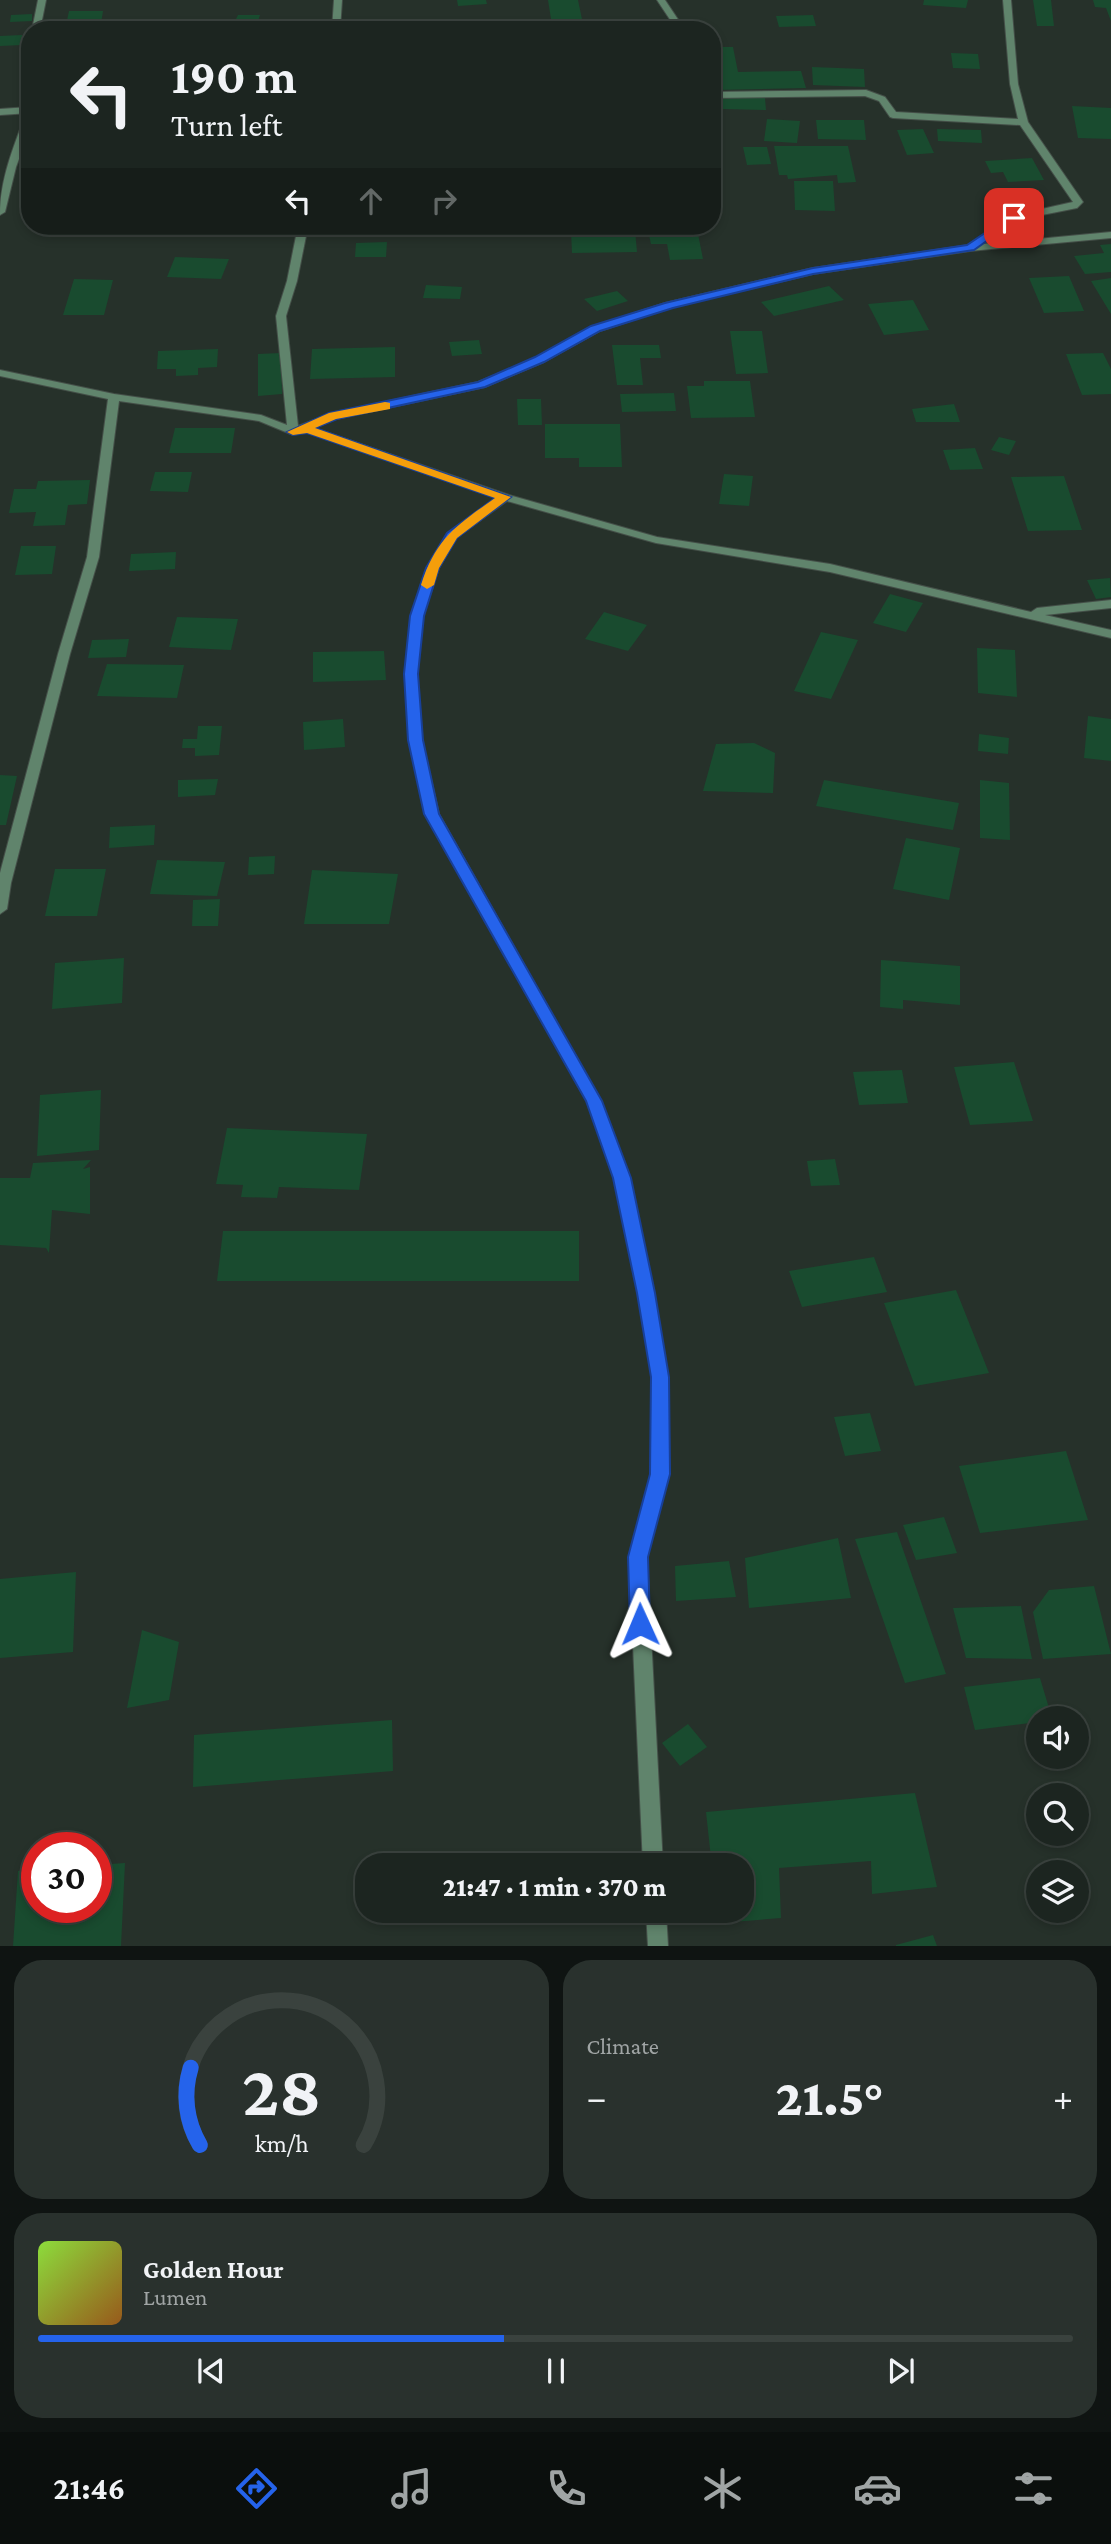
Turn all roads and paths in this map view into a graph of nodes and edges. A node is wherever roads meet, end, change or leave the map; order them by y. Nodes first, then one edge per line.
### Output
1 (41, 0) edge
2 (338, 0) edge
3 (661, 0) edge
4 (1007, 0) edge
5 (38, 21) edge
6 (337, 21) edge
7 (675, 21) edge
8 (721, 95) edge
9 (21, 111) edge
10 (0, 112) edge
11 (1023, 122) junction
12 (21, 140) edge
13 (0, 212) edge
14 (301, 235) edge
15 (1111, 235) edge
16 (970, 248) junction
17 (0, 373) edge
18 (114, 397) junction
19 (293, 432) junction
20 (505, 497) junction
21 (1111, 604) edge
22 (1025, 614) junction
23 (1111, 634) edge
24 (0, 909) edge
25 (652, 1853) edge
26 (657, 1923) edge
27 (658, 1945) edge

1 - 5 street
2 - 6 street
3 - 7 street
4 - 11 street
8 - 11 street
9 - 10 street
11 - 16 street
12 - 13 street
14 - 19 street
15 - 16 street
16 - 19 street
17 - 18 street
18 - 19 street
18 - 24 street
19 - 20 street
20 - 22 street
20 - 25 street
21 - 22 street
22 - 23 street
26 - 27 street

